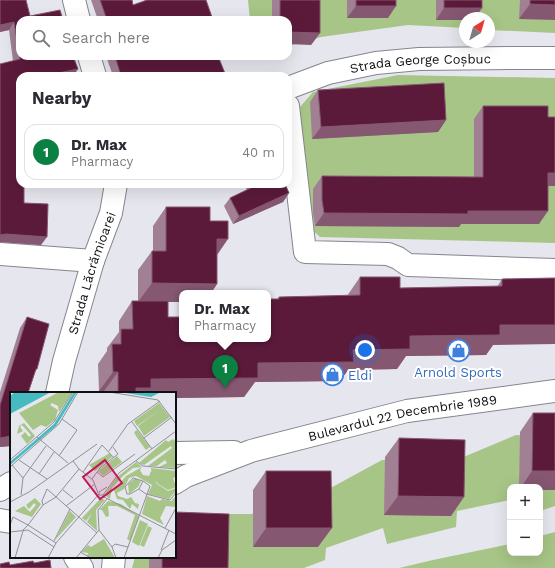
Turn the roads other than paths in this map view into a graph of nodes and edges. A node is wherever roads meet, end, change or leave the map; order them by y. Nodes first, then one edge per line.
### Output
1 (74, 0) edge
2 (79, 16) edge
3 (555, 58) edge
4 (90, 60) edge
5 (94, 72) edge
6 (292, 86) edge
7 (292, 140) edge
8 (115, 188) edge
9 (0, 254) edge
10 (93, 261) junction
11 (555, 270) edge
12 (64, 361) junction
13 (555, 391) edge
14 (56, 392) edge
15 (72, 392) edge
16 (252, 451) junction
17 (176, 453) edge
18 (176, 482) edge
19 (10, 484) edge
20 (0, 490) edge
21 (0, 520) edge
22 (10, 522) edge
23 (76, 558) edge
24 (114, 558) edge
25 (82, 568) edge
26 (113, 568) edge

1 - 2 street
3 - 6 street, Strada George Coșbuc
4 - 5 street
7 - 11 street
8 - 10 street, Strada Lăcrămioarei
9 - 10 street
10 - 12 street, Strada Lăcrămioarei
12 - 14 street, Strada Lăcrămioarei
12 - 15 street
13 - 16 street, Bulevardul 22 Decembrie 1989
16 - 17 street, Bulevardul 22 Decembrie 1989
16 - 18 street, Bulevardul 22 Decembrie 1989
19 - 20 street
21 - 22 street
23 - 25 street
24 - 26 street

